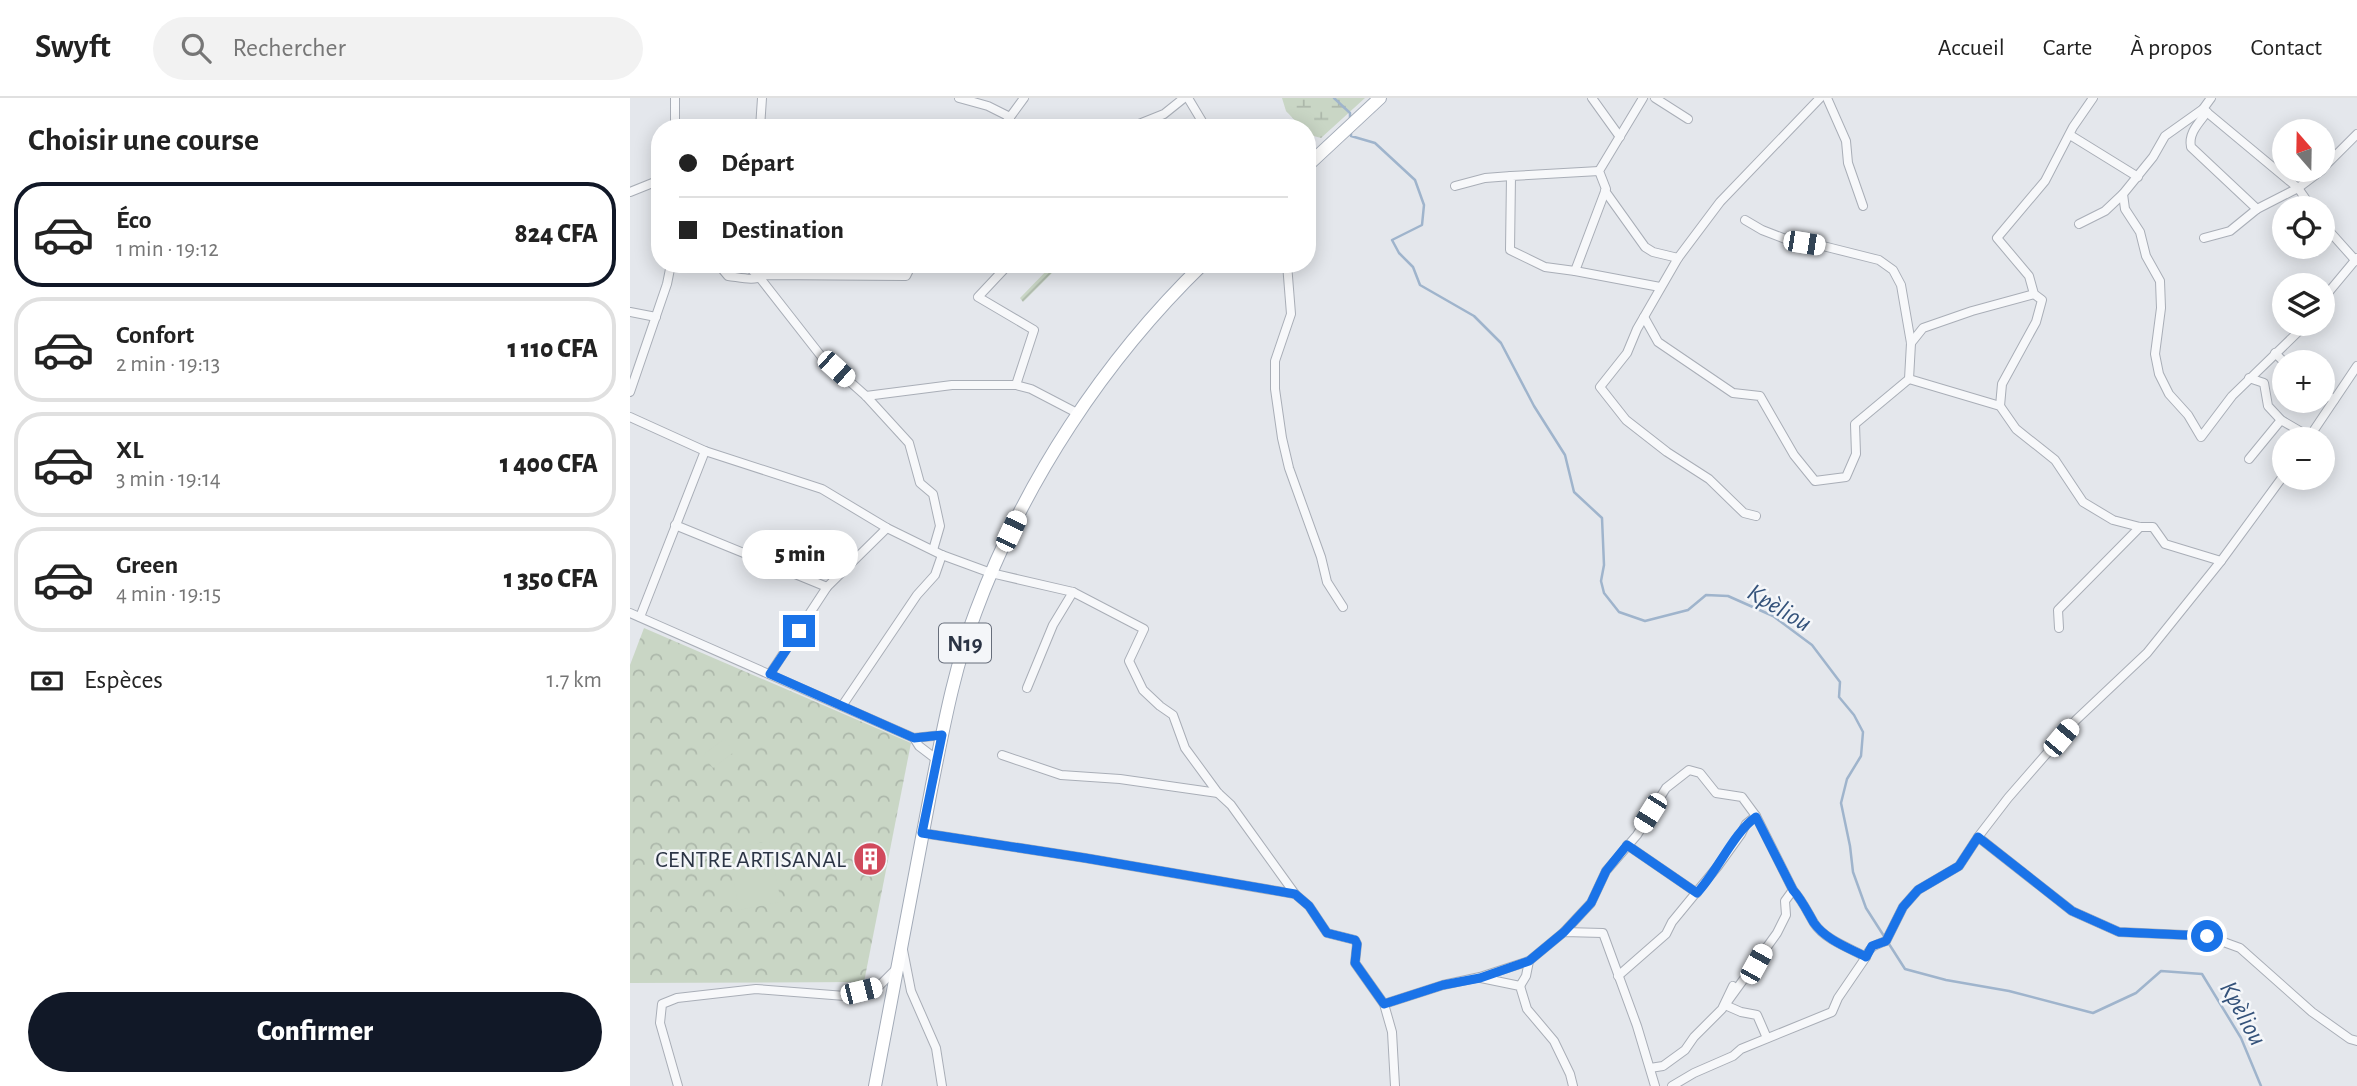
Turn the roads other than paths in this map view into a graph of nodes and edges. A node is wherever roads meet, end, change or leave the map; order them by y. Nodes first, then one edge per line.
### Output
1 (675, 98) edge
2 (762, 98) edge
3 (959, 98) edge
4 (1024, 98) edge
5 (1186, 98) edge
6 (1380, 98) edge
7 (1592, 98) edge
8 (1643, 98) edge
9 (1655, 98) edge
10 (1820, 98) edge
11 (1826, 98) edge
12 (2093, 98) edge
13 (2211, 98) edge
14 (2205, 110) junction
15 (1010, 117) joint
16 (675, 119) edge
17 (761, 119) edge
18 (1152, 119) edge
19 (1200, 119) edge
20 (1688, 119) dead end
21 (2357, 134) edge
22 (2070, 135) junction
23 (1620, 137) junction
24 (2335, 157) edge
25 (1316, 158) edge
26 (1600, 171) junction
27 (1511, 176) junction
28 (2138, 177) junction
29 (2306, 182) edge
30 (651, 184) edge
31 (1455, 186) dead end
32 (2298, 188) junction
33 (1605, 191) junction
34 (630, 192) edge
35 (2123, 194) junction
36 (2304, 196) edge
37 (1863, 205) dead end
38 (2257, 209) junction
39 (1745, 220) dead end
40 (2079, 224) dead end
41 (2335, 237) edge
42 (2204, 239) dead end
43 (1678, 258) junction
44 (2356, 259) edge
45 (1575, 271) junction
46 (668, 273) edge
47 (725, 273) edge
48 (758, 273) edge
49 (762, 273) edge
50 (908, 273) edge
51 (1001, 273) edge
52 (1194, 273) edge
53 (1288, 273) edge
54 (762, 276) junction
55 (2335, 284) edge
56 (1661, 287) junction
57 (2034, 294) junction
58 (630, 312) edge
59 (656, 317) junction
60 (1644, 317) junction
61 (2294, 336) edge
62 (1911, 343) junction
63 (2278, 350) edge
64 (2272, 356) edge
65 (2357, 366) edge
66 (2249, 378) junction
67 (1909, 379) junction
68 (1016, 385) junction
69 (630, 393) edge
70 (866, 396) junction
71 (2335, 399) edge
72 (2000, 406) junction
73 (1079, 414) junction
74 (630, 417) edge
75 (2281, 420) junction
76 (2292, 427) edge
77 (705, 451) junction
78 (2249, 458) dead end
79 (2273, 490) edge
80 (1756, 516) dead end
81 (675, 524) junction
82 (2140, 527) junction
83 (887, 528) junction
84 (933, 550) junction
85 (942, 555) junction
86 (2221, 561) junction
87 (991, 573) junction
88 (827, 587) junction
89 (1073, 592) junction
90 (1343, 607) dead end
91 (630, 613) edge
92 (640, 617) junction
93 (2059, 628) dead end
94 (770, 674) junction
95 (1027, 688) dead end
96 (842, 706) junction
97 (942, 735) junction
98 (914, 738) junction
99 (1002, 755) dead end
100 (936, 759) junction
101 (1218, 793) junction
102 (1756, 817) junction
103 (922, 833) junction
104 (1978, 837) junction
105 (1627, 845) junction
106 (1793, 890) junction
107 (1697, 893) junction
108 (1295, 894) junction
109 (1564, 932) junction
110 (902, 944) junction
111 (1866, 957) junction
112 (1529, 961) junction
113 (898, 967) junction
114 (1619, 976) junction
115 (1480, 978) junction
116 (1520, 986) junction
117 (1733, 986) dead end
118 (1384, 1004) junction
119 (1725, 1005) junction
120 (1768, 1038) junction
121 (2357, 1041) edge
122 (1650, 1068) junction
123 (678, 1086) edge
124 (875, 1086) edge
125 (942, 1086) edge
126 (1395, 1086) edge
127 (1573, 1086) edge
128 (1655, 1086) edge
129 (1672, 1086) edge

1 - 16 street
2 - 17 street
3 - 15 street
4 - 15 street
5 - 18 street
5 - 19 street
6 - 25 main road
7 - 23 street
8 - 23 street
9 - 20 street
10 - 43 street
11 - 37 street
12 - 22 street
13 - 14 street
14 - 28 street
14 - 32 street
14 - 38 street
21 - 24 street
22 - 28 street
22 - 57 street
23 - 26 street
26 - 27 street
26 - 33 street
27 - 31 street
27 - 45 street
28 - 35 street
29 - 32 street
30 - 34 street
32 - 36 street
32 - 38 street
33 - 43 street
33 - 45 street
35 - 40 street
35 - 66 street
38 - 42 street
39 - 62 street
41 - 44 street
43 - 56 street
44 - 55 street
45 - 56 street
46 - 59 street
47 - 54 street
48 - 54 street
49 - 54 street
50 - 54 street
51 - 68 street
52 - 73 main road, N19
53 - 90 street
54 - 70 street
56 - 60 street
57 - 62 street
57 - 72 street
58 - 59 street
59 - 69 street
60 - 67 street
60 - 80 street
61 - 63 street
62 - 67 street
64 - 66 street
65 - 71 street
66 - 75 street
67 - 72 street
68 - 70 street
68 - 73 street
70 - 84 street
72 - 82 street
73 - 87 main road, N19
74 - 77 street
75 - 76 street
75 - 78 street
77 - 81 street
77 - 83 street
79 - 86 street
81 - 88 street
81 - 92 street
82 - 86 street
82 - 93 street
83 - 84 street
83 - 88 street
84 - 85 street
85 - 87 street
85 - 96 street
86 - 104 street
87 - 89 street
87 - 97 main road, N19
88 - 94 street
89 - 95 street
89 - 101 street
91 - 92 street
92 - 94 street
94 - 96 street
96 - 98 street
97 - 98 street
97 - 100 main road, N19
98 - 100 street
99 - 101 street
100 - 103 main road, N19
101 - 108 street
102 - 105 street
102 - 106 street
102 - 107 street
103 - 108 street
103 - 110 main road, N19
104 - 111 street
104 - 121 street
105 - 107 street
105 - 109 street
106 - 111 street
106 - 119 street
107 - 114 street
108 - 118 street
109 - 112 street
109 - 114 street
110 - 113 main road, N19
110 - 125 street
111 - 120 street
112 - 115 street
112 - 116 street
113 - 123 street
113 - 124 main road, N19
114 - 122 street
115 - 116 street
115 - 118 street
116 - 127 street
117 - 119 street
118 - 126 street
119 - 120 street
119 - 122 street
120 - 129 street
122 - 128 street

